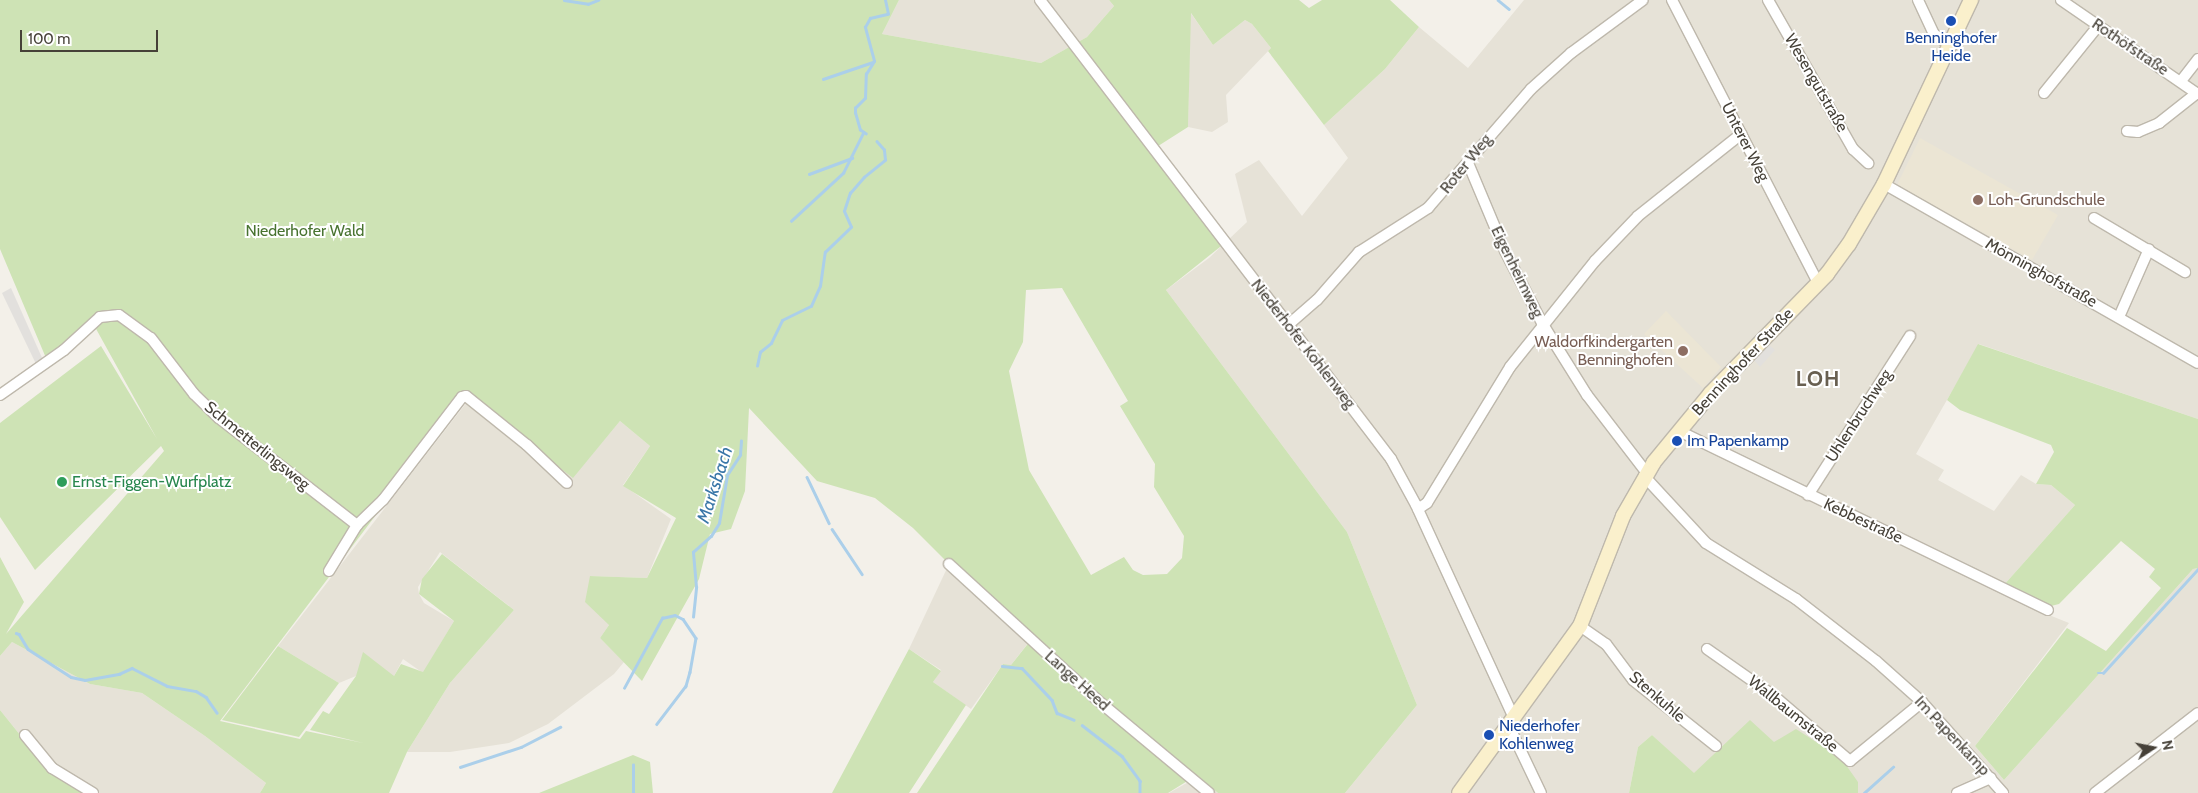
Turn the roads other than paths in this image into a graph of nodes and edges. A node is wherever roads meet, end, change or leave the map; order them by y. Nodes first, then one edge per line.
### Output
1 (1040, 0) edge
2 (1643, 0) edge
3 (1672, 0) edge
4 (1768, 0) edge
5 (1918, 0) edge
6 (1971, 0) edge
7 (2061, 0) edge
8 (2098, 26) junction
9 (1950, 46) junction
10 (2198, 58) edge
11 (2181, 81) junction
12 (2044, 93) dead end
13 (2198, 94) edge
14 (2127, 131) dead end
15 (1741, 134) junction
16 (1468, 163) junction
17 (1868, 163) dead end
18 (1884, 184) junction
19 (2094, 218) dead end
20 (2149, 249) junction
21 (2185, 272) dead end
22 (1818, 283) junction
23 (2119, 317) junction
24 (1542, 324) junction
25 (1288, 325) junction
26 (1910, 336) dead end
27 (2198, 363) edge
28 (0, 395) edge
29 (1679, 431) junction
30 (1645, 474) junction
31 (567, 483) dead end
32 (1808, 495) junction
33 (1418, 509) junction
34 (357, 525) junction
35 (949, 564) dead end
36 (329, 571) dead end
37 (2048, 610) dead end
38 (1580, 626) junction
39 (1708, 649) dead end
40 (1922, 702) junction
41 (2198, 714) edge
42 (1511, 722) junction
43 (25, 735) dead end
44 (1716, 746) dead end
45 (1991, 778) junction
46 (2108, 789) edge
47 (93, 793) edge
48 (1209, 793) edge
49 (1459, 793) edge
50 (1541, 793) edge
51 (1957, 793) edge
52 (2004, 793) edge
53 (2095, 793) edge

1 - 25 street, Niederhofer Kohlenweg
2 - 16 street, Roter Weg
3 - 15 street, Unterer Weg
4 - 17 street, Wesengutstraße
5 - 9 street
6 - 9 main road, Benninghofer Straße
7 - 8 street, Rothöfstraße
8 - 11 street, Rothöfstraße
8 - 12 street
9 - 18 main road, Benninghofer Straße
10 - 11 street
11 - 13 street, Rothöfstraße
13 - 14 street
15 - 22 street, Unterer Weg
15 - 24 street
16 - 24 street, Eigenheimweg
16 - 25 street, Roter Weg
18 - 22 main road, Benninghofer Straße
18 - 23 street, Mönninghofstraße
19 - 20 street
20 - 21 street
20 - 23 street
22 - 29 main road, Benninghofer Straße
23 - 27 street, Mönninghofstraße
24 - 30 street, Eigenheimweg
24 - 33 street
25 - 33 street, Niederhofer Kohlenweg
26 - 32 street, Uhlenbruchweg
28 - 34 street, Schmetterlingsweg
29 - 30 main road, Benninghofer Straße
29 - 32 street, Kebbestraße
30 - 38 main road, Benninghofer Straße
30 - 40 street, Im Papenkamp
31 - 34 street
32 - 37 street, Kebbestraße
33 - 42 street, Niederhofer Kohlenweg
34 - 36 street
35 - 48 street, Lange Heed
38 - 42 main road, Benninghofer Straße
38 - 44 street, Stenkuhle
39 - 40 street, Wallbaumstraße
40 - 45 street, Im Papenkamp
41 - 46 street
42 - 49 main road, Benninghofer Straße
42 - 50 street, Niederhofer Kohlenweg
43 - 47 street
45 - 51 street
45 - 52 street, Im Papenkamp
46 - 53 street

